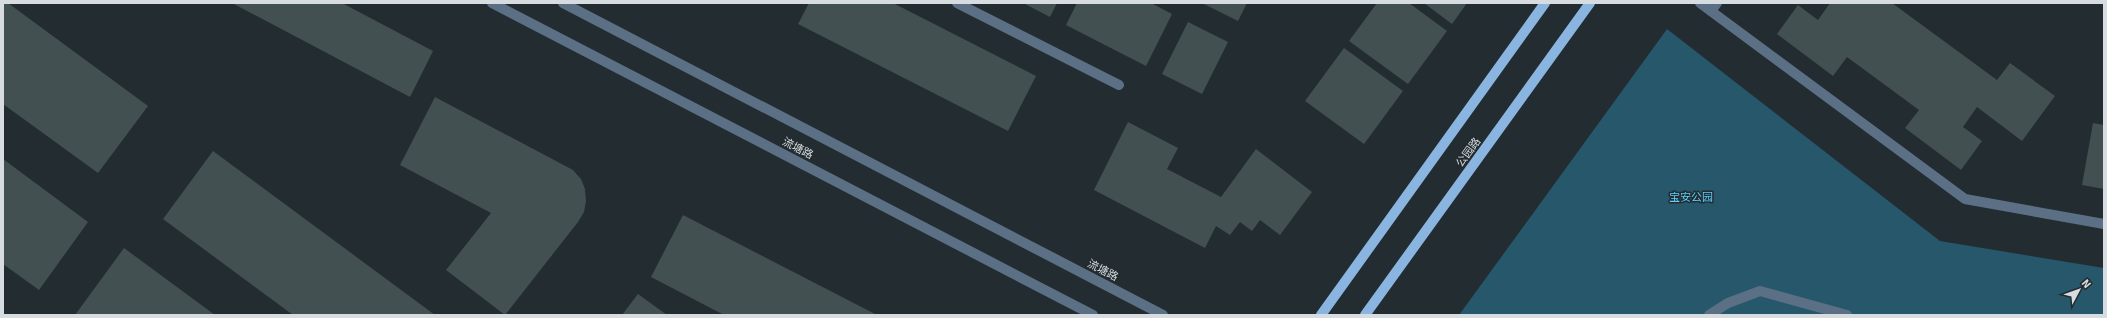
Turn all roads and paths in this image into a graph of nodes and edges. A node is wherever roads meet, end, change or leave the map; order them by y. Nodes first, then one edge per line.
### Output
1 (492, 3) edge
2 (563, 3) edge
3 (957, 3) edge
4 (1545, 3) edge
5 (1590, 3) edge
6 (1700, 3) edge
7 (1714, 7) edge
8 (1119, 85) dead end
9 (2104, 224) edge
10 (1093, 315) edge
11 (1163, 315) edge
12 (1321, 315) edge
13 (1365, 315) edge
14 (1709, 315) edge
15 (1847, 315) edge

1 - 10 street, 流塘路
2 - 11 street, 流塘路
3 - 8 street
4 - 12 main road
5 - 13 main road, 公园路
6 - 7 street
7 - 9 street
14 - 15 street

